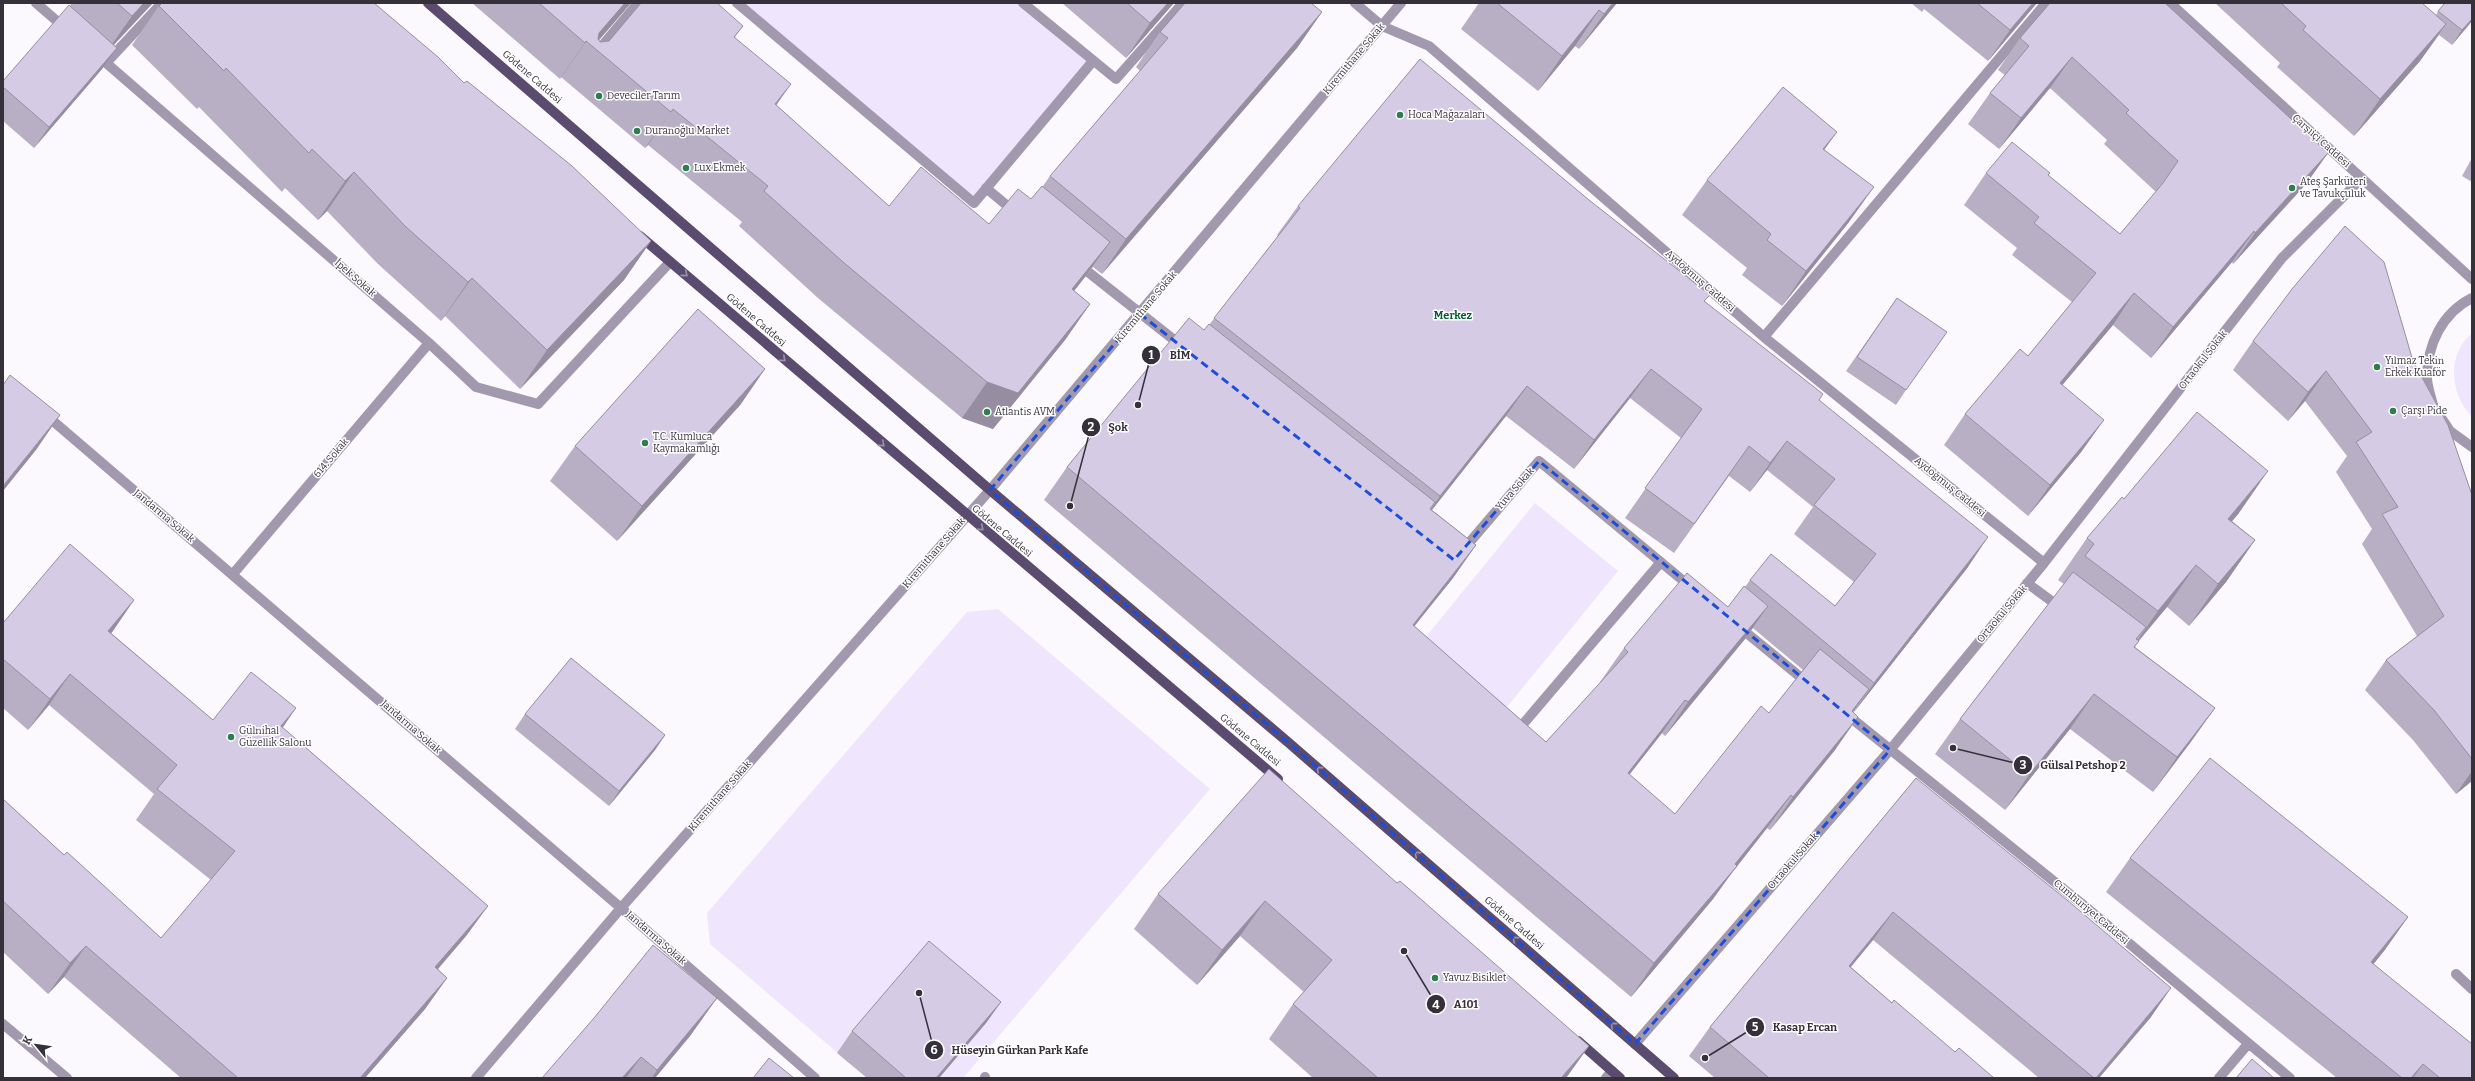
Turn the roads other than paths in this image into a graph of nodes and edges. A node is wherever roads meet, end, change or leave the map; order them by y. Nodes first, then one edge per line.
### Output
1 (36, 3) edge
2 (162, 3) edge
3 (428, 3) edge
4 (638, 3) edge
5 (737, 3) edge
6 (1022, 3) edge
7 (1183, 3) edge
8 (1355, 3) edge
9 (1401, 3) edge
10 (2046, 3) edge
11 (2170, 3) edge
12 (1382, 26) junction
13 (71, 33) edge
14 (89, 48) edge
15 (589, 61) edge
16 (1092, 61) junction
17 (106, 63) junction
18 (2362, 178) junction
19 (986, 188) junction
20 (1026, 222) edge
21 (634, 231) edge
22 (1068, 255) edge
23 (670, 262) junction
24 (2472, 279) edge
25 (2472, 298) edge
26 (1140, 314) junction
27 (1764, 337) junction
28 (429, 343) junction
29 (1191, 354) edge
30 (39, 410) edge
31 (2472, 447) edge
32 (990, 490) junction
33 (967, 516) junction
34 (1454, 560) edge
35 (1661, 562) junction
36 (2044, 563) junction
37 (233, 574) junction
38 (2027, 583) junction
39 (1703, 597) edge
40 (1727, 616) edge
41 (2072, 617) edge
42 (1817, 690) edge
43 (1836, 705) edge
44 (1524, 723) edge
45 (1890, 750) junction
46 (1284, 784) edge
47 (621, 908) junction
48 (2456, 974) dead end
49 (2472, 989) edge
50 (3, 1024) edge
51 (1571, 1035) edge
52 (1634, 1044) junction
53 (2248, 1044) junction
54 (1613, 1076) edge
55 (67, 1078) edge
56 (476, 1078) edge
57 (815, 1078) edge
58 (1674, 1078) edge
59 (2219, 1078) edge
60 (2290, 1078) edge

1 - 13 street
2 - 17 street
3 - 32 main road, Gödene Caddesi
4 - 15 street
5 - 19 street
6 - 16 street
7 - 16 street
8 - 12 street, Aydoğmuş Caddesi
9 - 12 street, Kiremithane Sokak
10 - 27 street
11 - 18 street, Çarşıiçi Caddesi
12 - 26 street, Kiremithane Sokak
12 - 27 street, Aydoğmuş Caddesi
14 - 17 street, İpek Sokak
16 - 19 street
17 - 28 street, İpek Sokak
18 - 24 street, Çarşıiçi Caddesi
18 - 36 street, Ortaokul Sokak
19 - 20 street
21 - 23 main road, Gödene Caddesi
22 - 26 street
23 - 28 street, İpek Sokak
23 -> 33 main road, Gödene Caddesi
25 - 31 street
26 - 29 street
26 - 32 street, Kiremithane Sokak
27 - 36 street, Aydoğmuş Caddesi
28 - 37 street, 614. Sokak
30 - 37 street, Jandarma Sokak
32 - 33 street, Kiremithane Sokak
52 -> 32 main road, Gödene Caddesi
33 -> 46 main road, Gödene Caddesi
33 - 47 street, Kiremithane Sokak
34 - 35 street, Yuva Sokak
35 - 39 street, Yuva Sokak
35 - 44 street
36 - 38 street, Ortaokul Sokak
37 - 47 street, Jandarma Sokak
38 - 41 street
38 - 45 street, Ortaokul Sokak
40 - 42 street
43 - 45 street
45 - 52 street, Ortaokul Sokak
45 - 53 street, Cumhuriyet Caddesi
47 - 56 street, Kiremithane Sokak
47 - 57 street, Jandarma Sokak
48 - 49 street
50 - 55 street
51 - 54 main road
52 - 58 main road, Gödene Caddesi
53 - 59 street
53 - 60 street, Cumhuriyet Caddesi

